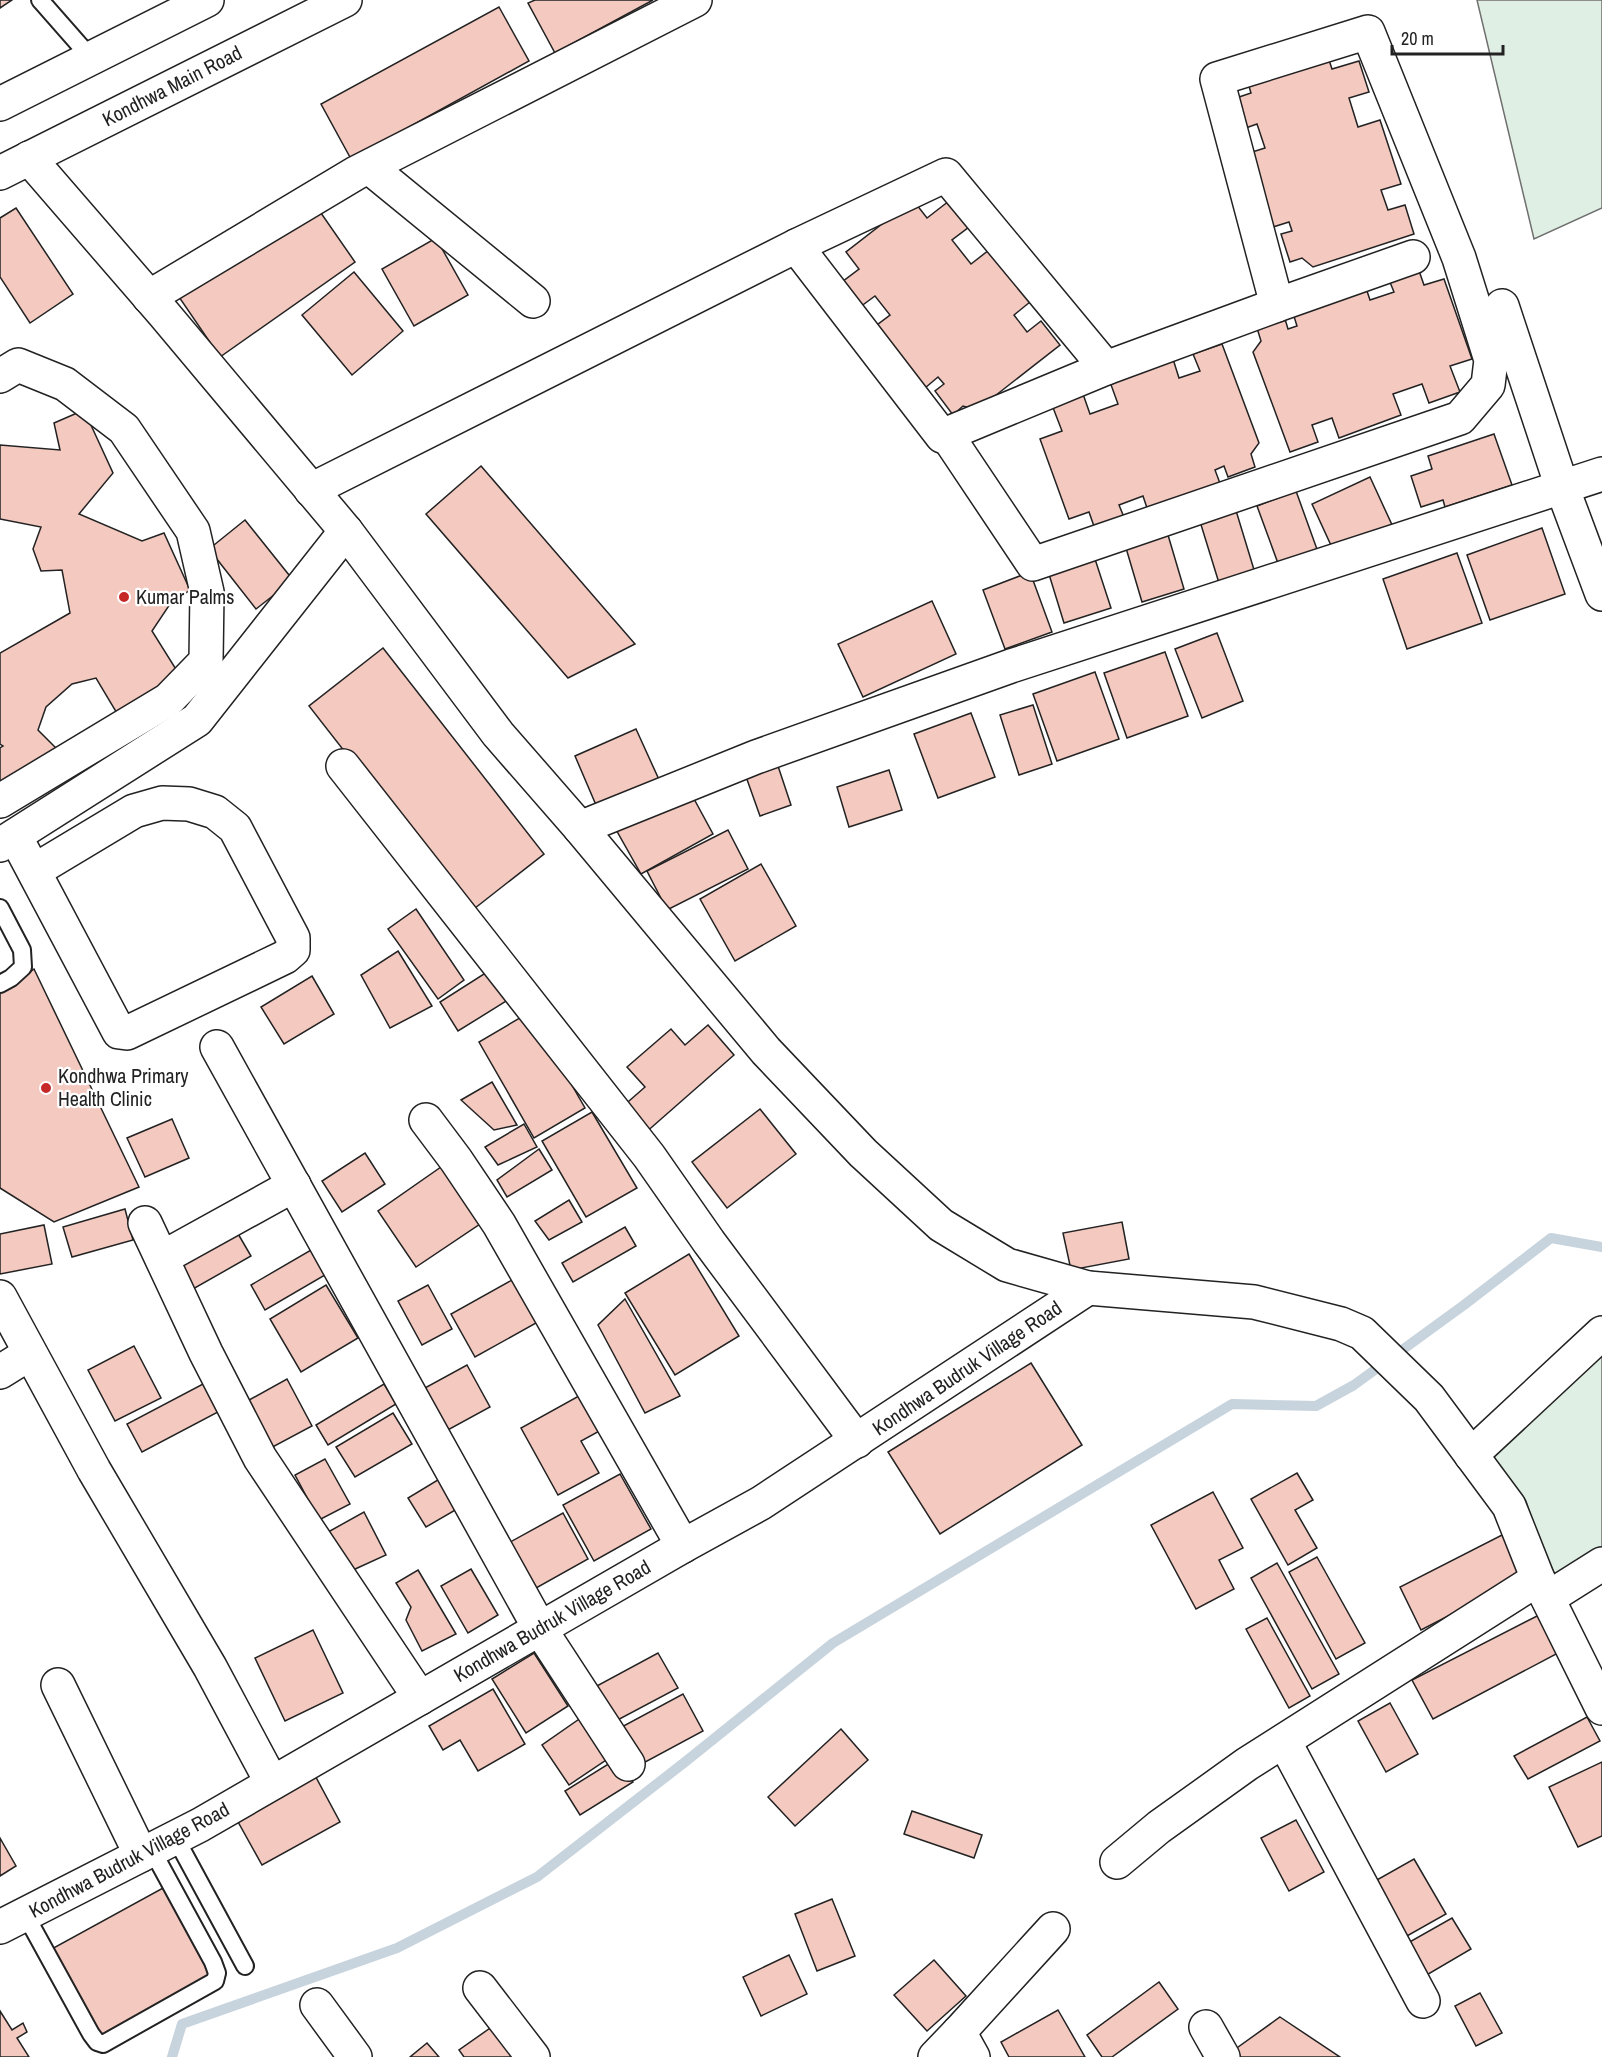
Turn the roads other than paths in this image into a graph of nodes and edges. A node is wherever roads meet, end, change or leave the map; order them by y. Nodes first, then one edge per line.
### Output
1 (40, 0) edge
2 (207, 0) edge
3 (345, 0) edge
4 (695, 0) edge
5 (91, 58) junction
6 (0, 104) edge
7 (29, 158) junction
8 (369, 167) junction
9 (0, 173) edge
10 (796, 246) junction
11 (1413, 257) dead end
12 (149, 297) junction
13 (533, 301) dead end
14 (1277, 304) junction
15 (1502, 306) dead end
16 (1106, 368) junction
17 (0, 376) edge
18 (946, 434) junction
19 (1602, 474) edge
20 (1562, 487) junction
21 (311, 490) junction
22 (346, 531) junction
23 (1602, 594) edge
24 (343, 766) dead end
25 (0, 801) edge
26 (580, 828) junction
27 (7, 840) edge
28 (34, 871) junction
29 (0, 908) edge
30 (0, 984) edge
31 (217, 1047) dead end
32 (426, 1120) dead end
33 (294, 1185) junction
34 (145, 1223) dead end
35 (162, 1258) junction
36 (1088, 1288) junction
37 (0, 1297) edge
38 (1602, 1333) edge
39 (29, 1354) junction
40 (0, 1372) edge
41 (857, 1441) junction
42 (1471, 1455) junction
43 (682, 1545) junction
44 (1602, 1565) edge
45 (1543, 1589) junction
46 (540, 1629) junction
47 (58, 1685) dead end
48 (420, 1698) junction
49 (1602, 1708) edge
50 (1284, 1741) junction
51 (628, 1764) dead end
52 (272, 1783) junction
53 (156, 1847) junction
54 (1117, 1862) dead end
55 (13, 1920) edge
56 (1053, 1929) dead end
57 (245, 1966) dead end
58 (480, 1988) dead end
59 (1423, 2001) dead end
60 (317, 2005) dead end
61 (1206, 2027) dead end
62 (966, 2045) edge
63 (355, 2057) edge
64 (532, 2057) edge
65 (935, 2057) edge
66 (1223, 2057) edge

1 - 5 lane
2 - 5 street
3 - 7 street, Kondhwa Main Road
4 - 8 street
5 - 6 street
7 - 9 street, Kondhwa Main Road
7 - 12 street
8 - 12 street
8 - 13 street
10 - 16 street
10 - 18 street
10 - 21 street
11 - 14 street
12 - 21 street
14 - 16 street
14 - 18 street
15 - 20 street
16 - 18 street
17 - 25 street
19 - 20 street
20 - 23 street
20 - 26 street
21 - 22 street
22 - 26 street
22 - 27 street
24 - 41 street
26 - 36 street
27 - 28 street
28 - 28 street
29 - 30 lane
31 - 33 street
32 - 43 street
33 - 35 street
33 - 46 street
34 - 35 street
35 - 48 street
36 - 41 street, Kondhwa Budruk Village Road
36 - 42 street
37 - 39 street
38 - 42 street
39 - 40 street
39 - 52 street
41 - 43 street, Kondhwa Budruk Village Road
42 - 45 street
43 - 46 street, Kondhwa Budruk Village Road
44 - 45 street
45 - 49 street
45 - 50 street
46 - 48 street, Kondhwa Budruk Village Road
46 - 51 street
47 - 53 street
48 - 52 street, Kondhwa Budruk Village Road
50 - 54 street
50 - 59 street
52 - 53 street, Kondhwa Budruk Village Road
53 - 55 street, Kondhwa Budruk Village Road
53 - 55 lane
53 - 57 lane
56 - 62 street
58 - 64 street
60 - 63 street
61 - 66 street
62 - 65 street

